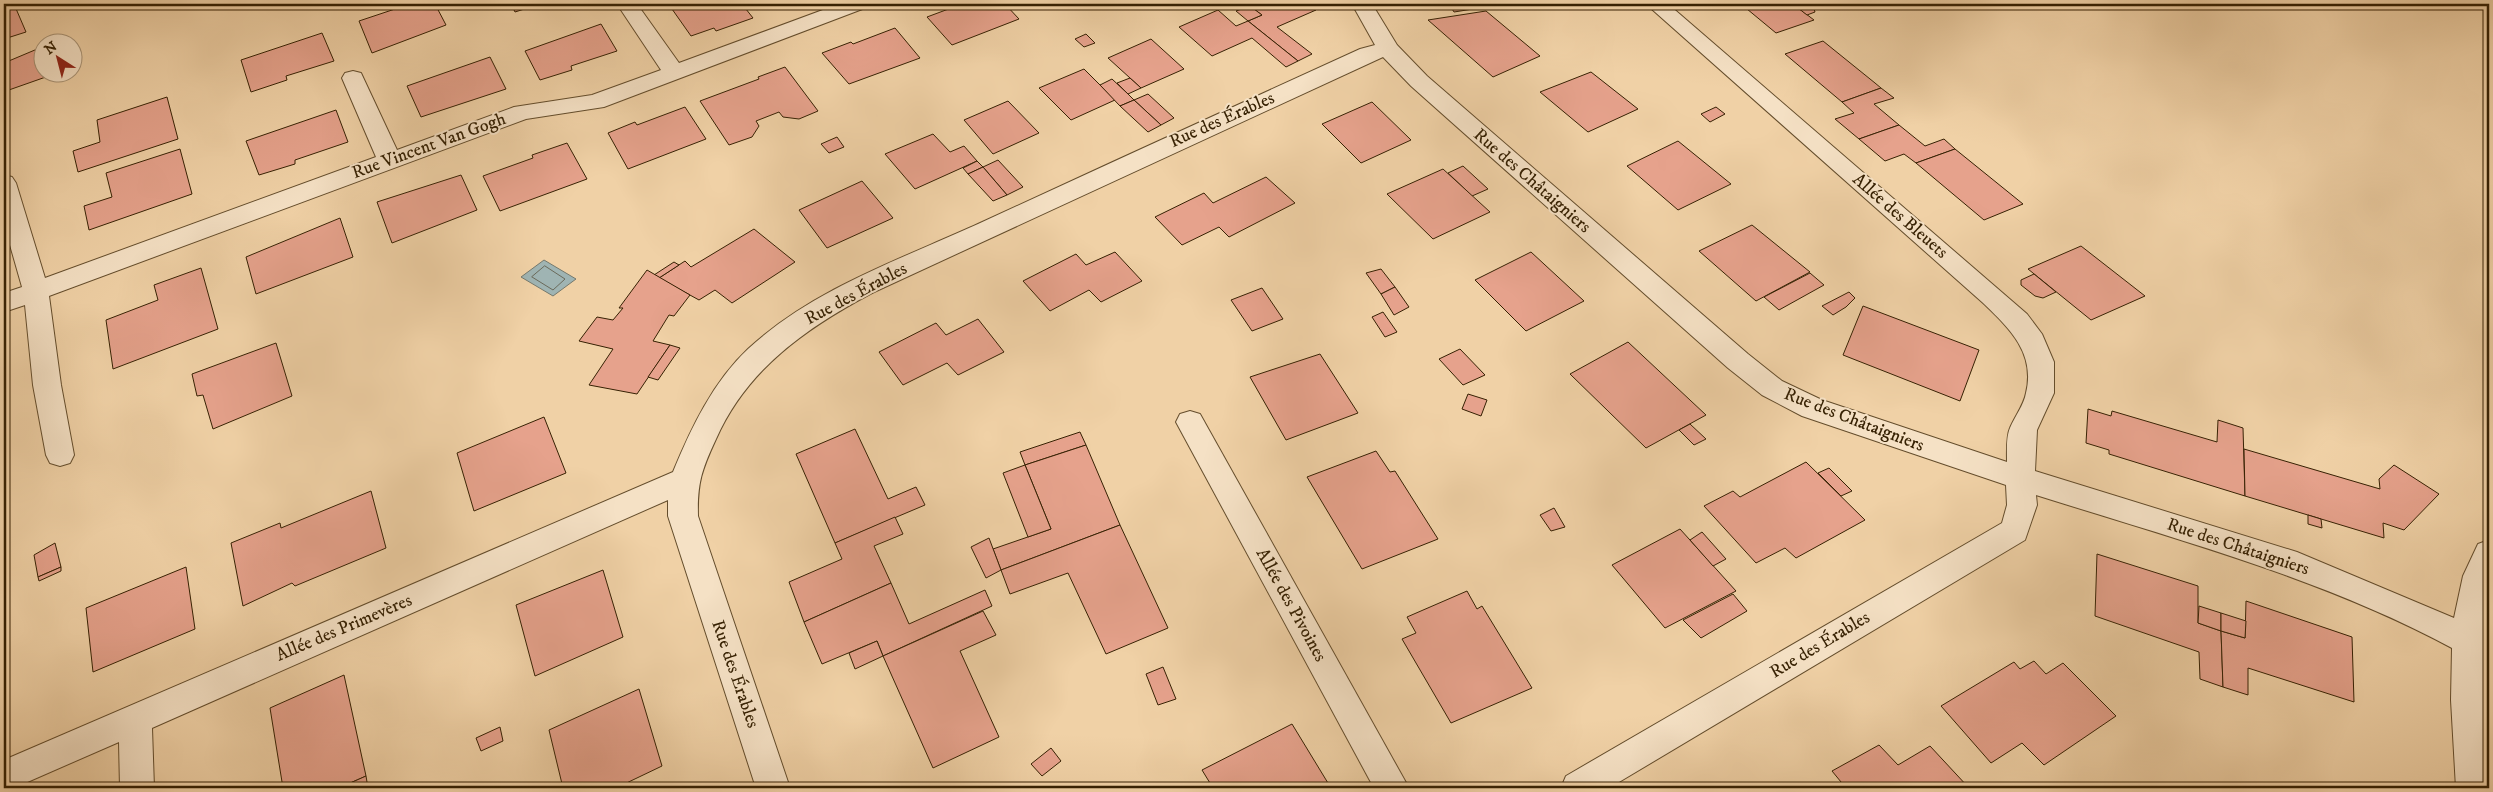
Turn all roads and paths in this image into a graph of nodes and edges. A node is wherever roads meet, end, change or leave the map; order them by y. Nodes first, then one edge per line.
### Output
1 (627, 4) edge
2 (858, 4) edge
3 (1362, 4) edge
4 (1656, 4) edge
5 (1388, 49) junction
6 (674, 72) junction
7 (353, 78) dead end
8 (390, 161) junction
9 (4, 183) edge
10 (36, 292) junction
11 (4, 303) edge
12 (1190, 422) dead end
13 (60, 455) dead end
14 (2020, 476) junction
15 (685, 480) junction
16 (2489, 554) edge
17 (2467, 640) junction
18 (135, 718) junction
19 (4, 776) edge
20 (137, 788) edge
21 (773, 788) edge
22 (1392, 788) edge
23 (1578, 788) edge
24 (2473, 788) edge

1 - 6 street
2 - 6 street, Rue Vincent Van Gogh
3 - 5 street, Rue des Châtaigniers
4 - 14 street, Allée des Bleuets
5 - 14 street, Rue des Châtaigniers
5 - 15 street, Rue des Érables
6 - 8 street, Rue Vincent Van Gogh
7 - 8 street
8 - 10 street, Rue Vincent Van Gogh
9 - 10 street
10 - 11 street, Rue Vincent Van Gogh
10 - 13 street
12 - 22 street, Allée des Pivoines
14 - 17 street, Rue des Châtaigniers
14 - 23 street, Rue des Érables
15 - 18 street, Allée des Primevères
15 - 21 street, Rue des Érables
16 - 17 street
17 - 24 street
18 - 19 street, Allée des Primevères
18 - 20 street

